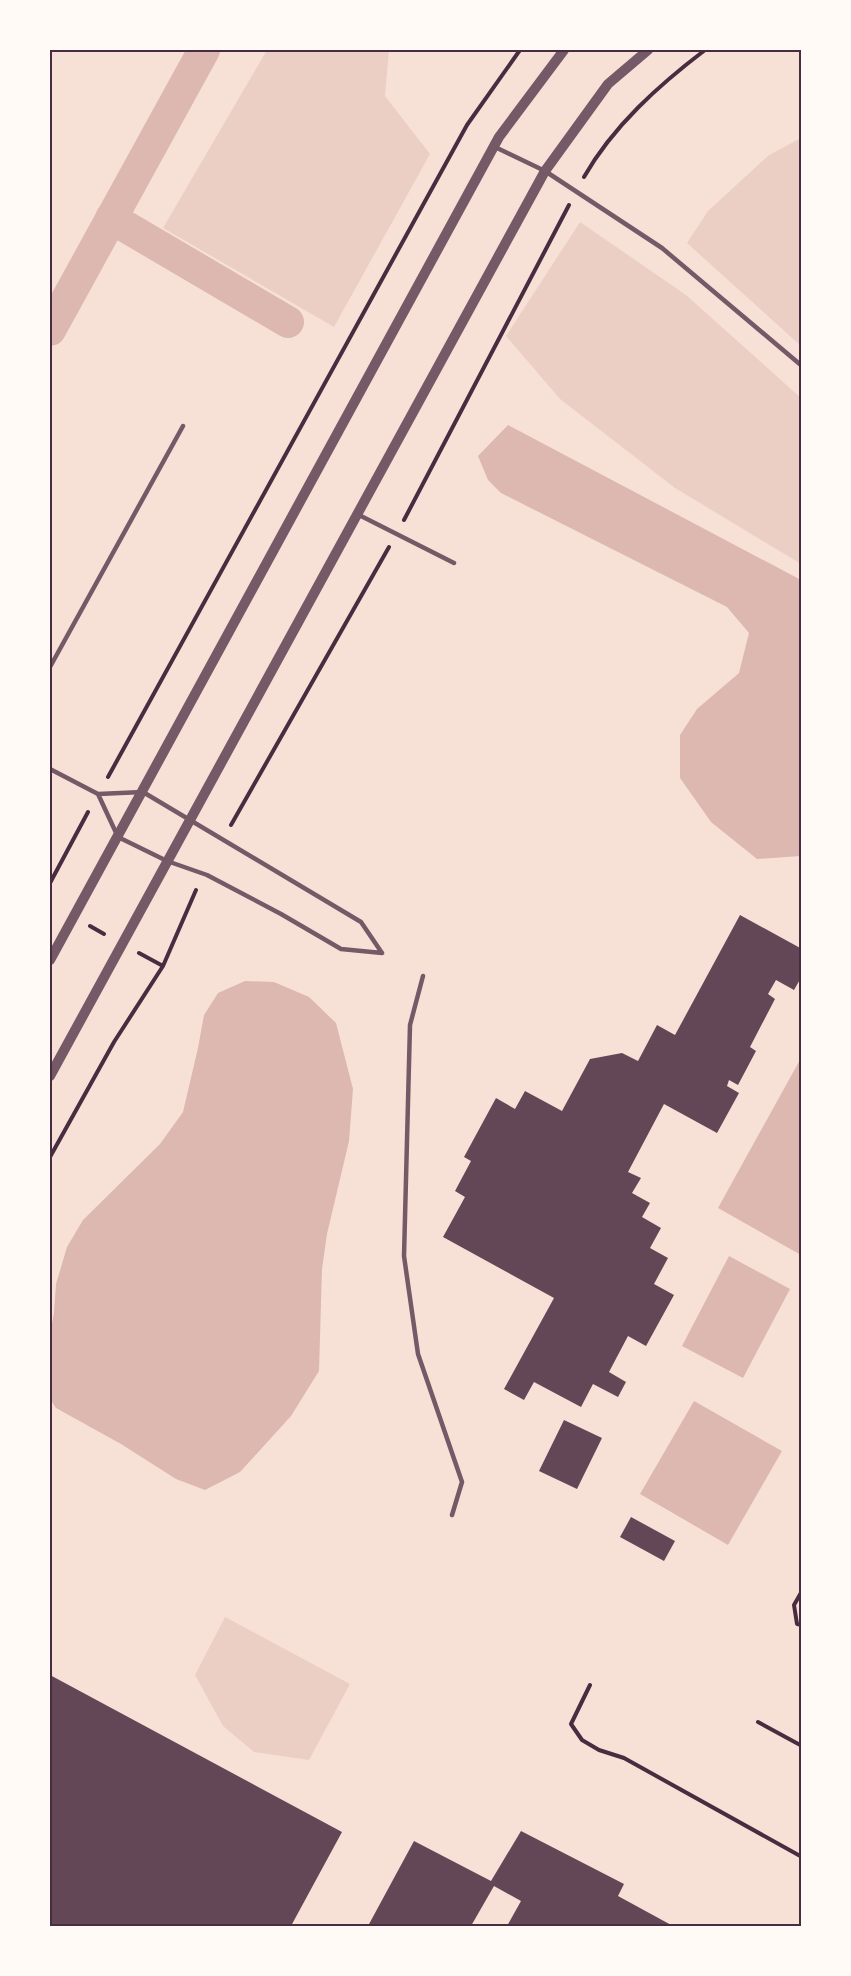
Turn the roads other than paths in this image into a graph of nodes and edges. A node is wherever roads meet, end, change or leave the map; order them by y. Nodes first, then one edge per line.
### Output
1 (564, 50) edge
2 (648, 50) edge
3 (494, 147) junction
4 (545, 171) junction
5 (801, 366) edge
6 (183, 426) dead end
7 (356, 514) junction
8 (454, 563) dead end
9 (50, 667) edge
10 (50, 769) edge
11 (143, 792) junction
12 (98, 794) junction
13 (191, 819) junction
14 (118, 837) junction
15 (167, 861) junction
16 (50, 960) edge
17 (423, 976) dead end
18 (50, 1077) edge
19 (452, 1515) dead end

1 - 3 street
2 - 4 street
3 - 4 lane
3 - 11 street
4 - 5 lane
4 - 7 street
6 - 9 lane
7 - 8 lane
7 - 13 street
10 - 12 lane
11 - 12 lane
11 - 13 lane
11 - 14 street
12 - 14 lane
13 - 15 street
13 - 15 lane
14 - 15 lane
14 - 16 street
15 - 18 street
17 - 19 lane

